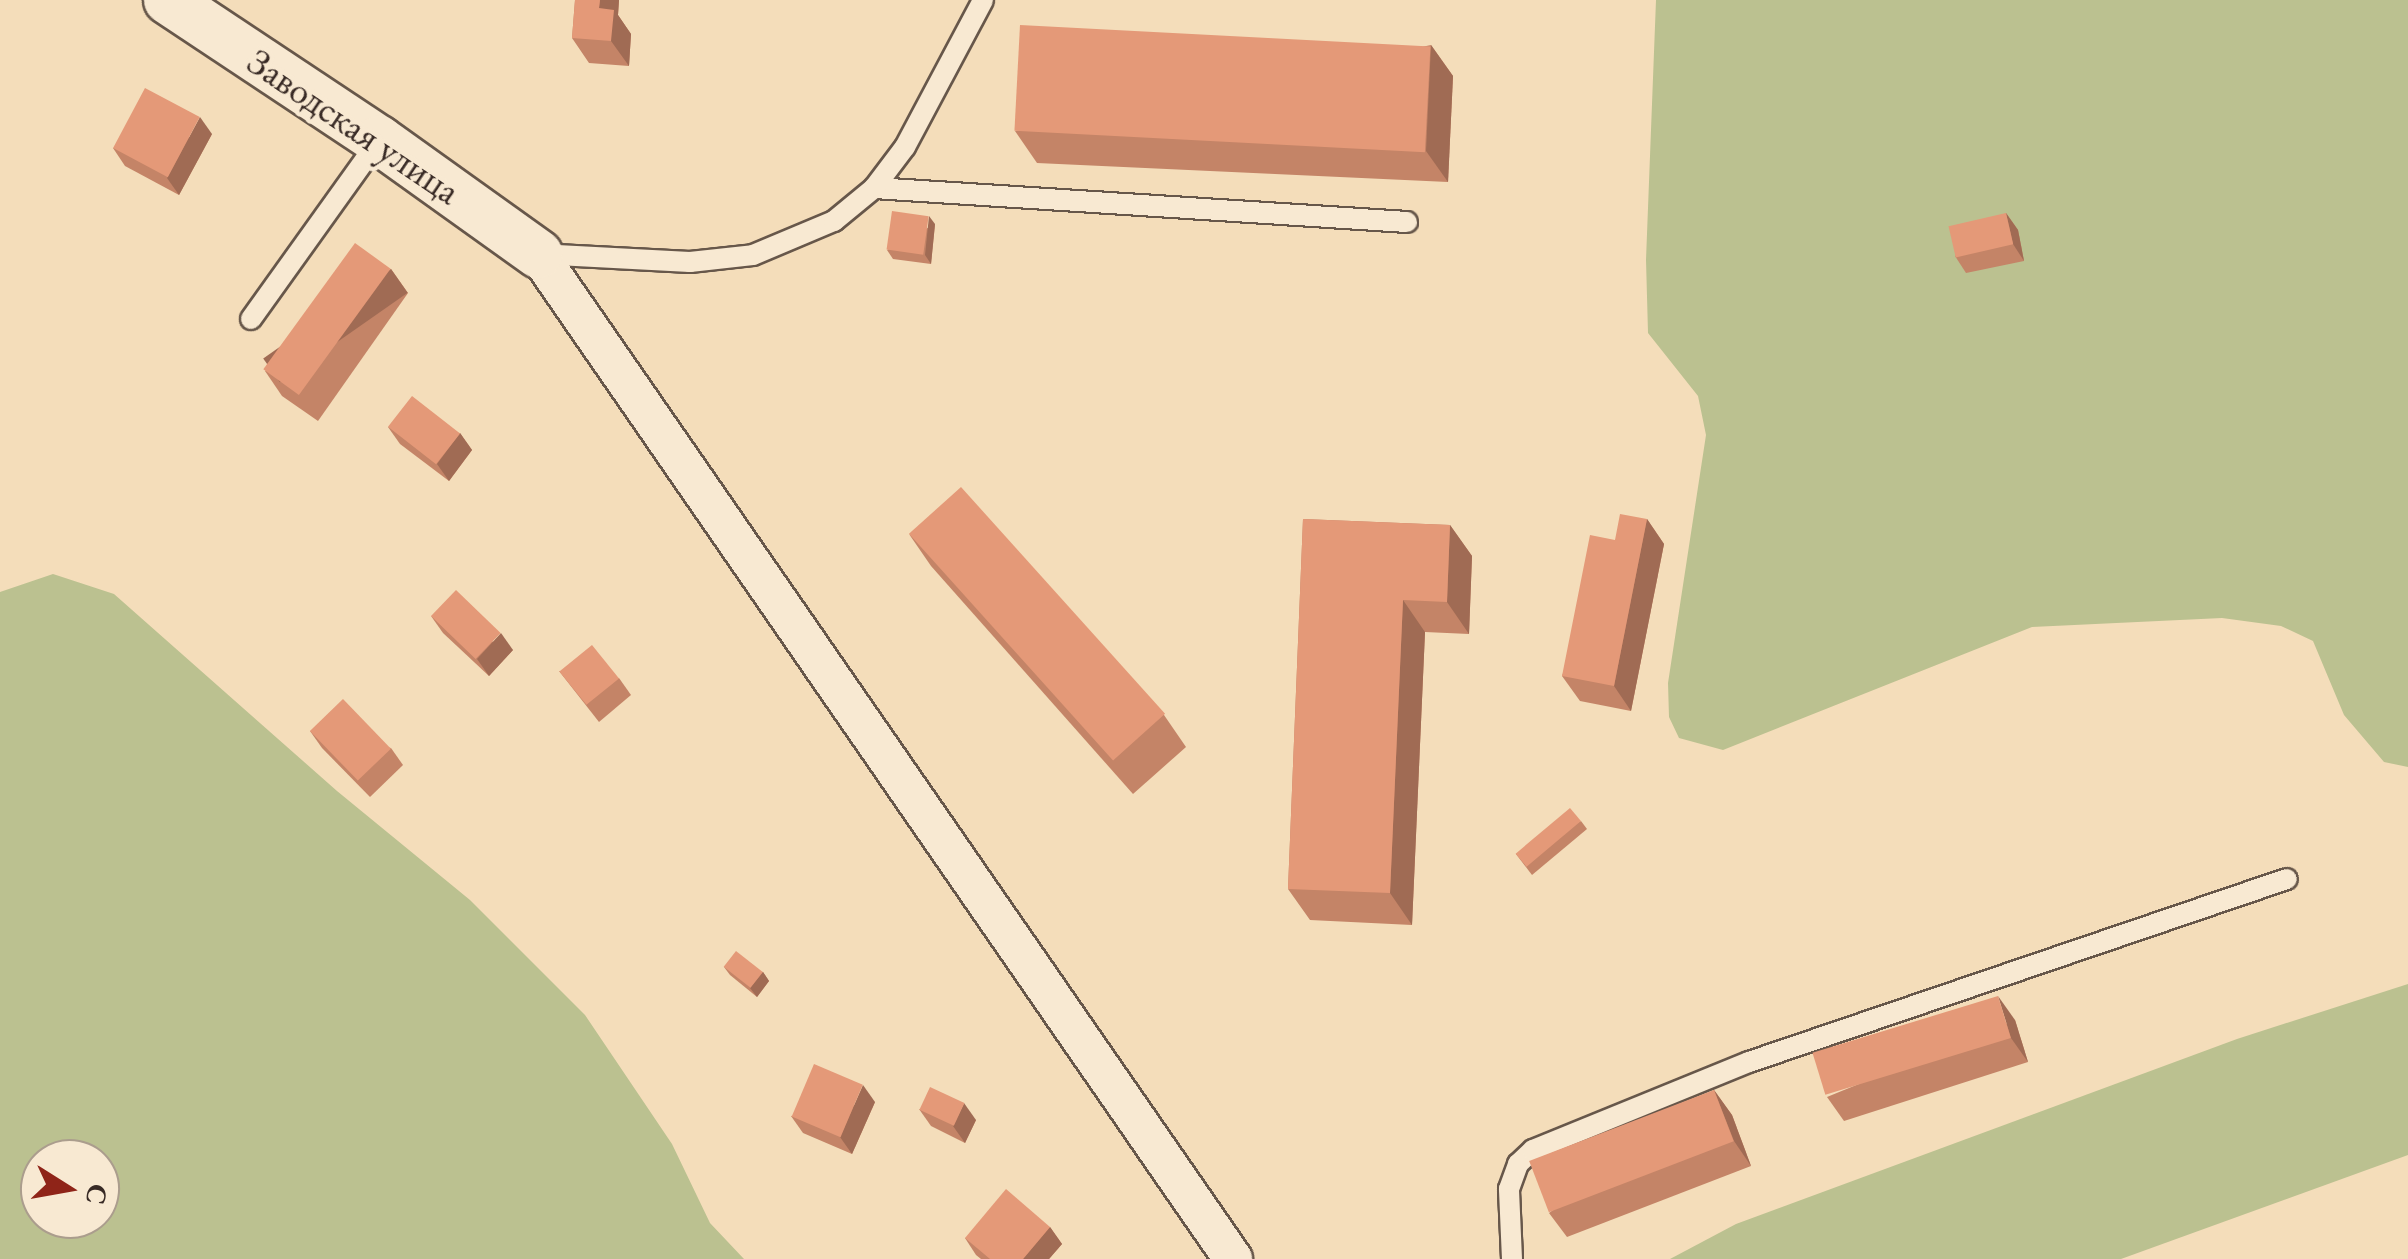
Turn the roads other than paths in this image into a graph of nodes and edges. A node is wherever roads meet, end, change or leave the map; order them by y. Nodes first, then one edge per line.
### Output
1 (168, 0) edge
2 (984, 0) edge
3 (379, 140) junction
4 (874, 188) junction
5 (1407, 222) dead end
6 (538, 254) junction
7 (251, 319) dead end
8 (2286, 879) dead end
9 (1232, 1259) edge
10 (1512, 1259) edge

1 - 3 street, Заводская улица
2 - 4 lane
3 - 6 street, Заводская улица
3 - 7 lane
4 - 5 lane
4 - 6 lane
6 - 9 street
8 - 10 lane

